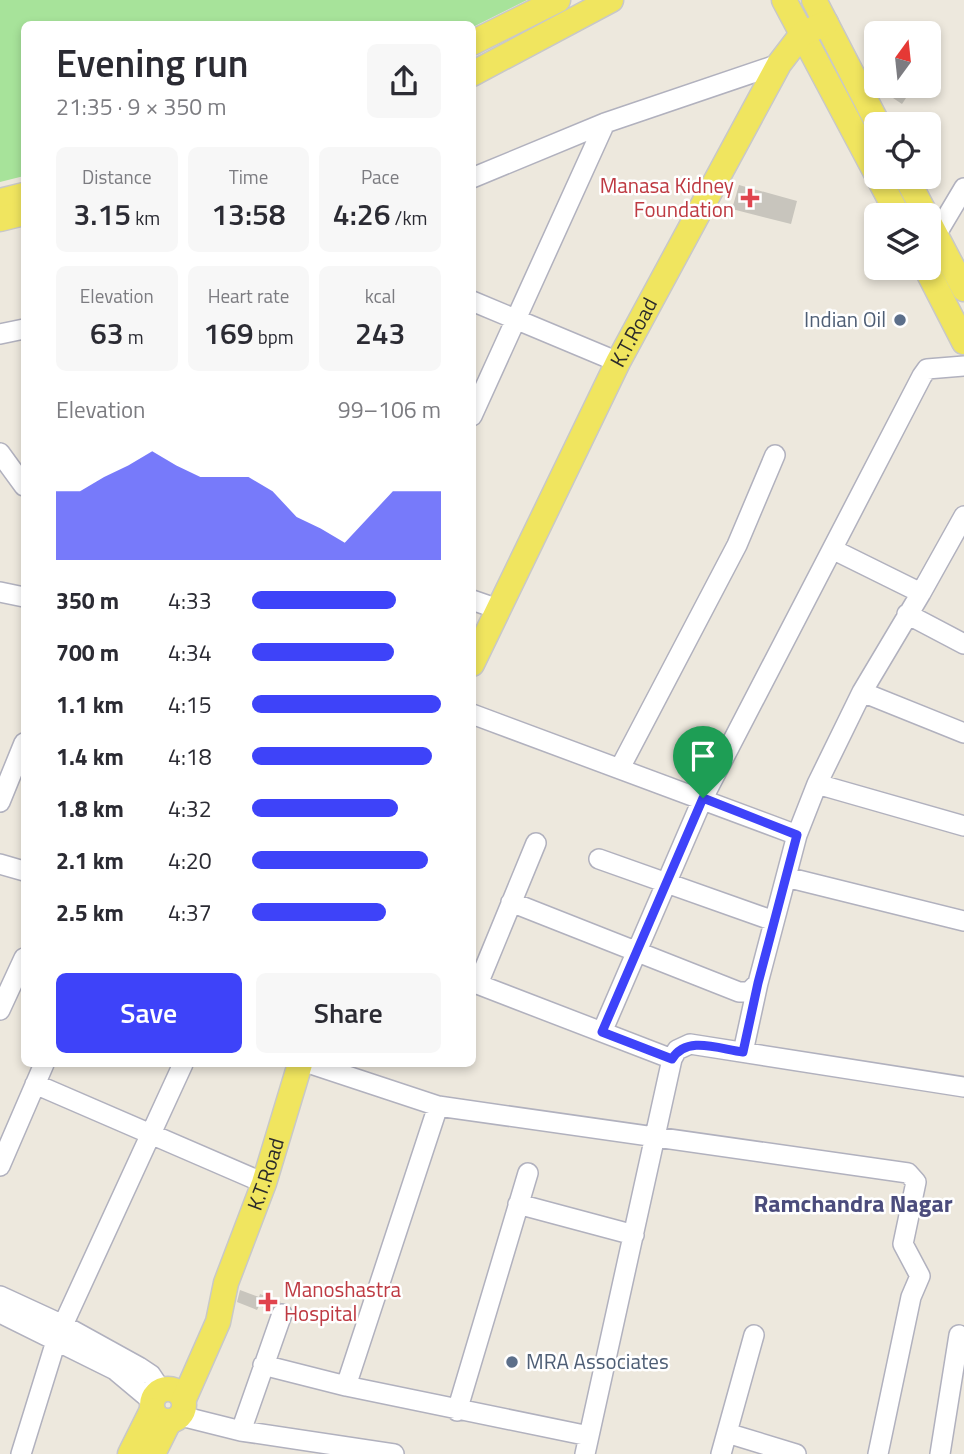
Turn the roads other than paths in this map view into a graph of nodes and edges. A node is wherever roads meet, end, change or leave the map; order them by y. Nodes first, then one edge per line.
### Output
1 (558, 0) edge
2 (611, 0) edge
3 (783, 0) edge
4 (814, 0) edge
5 (826, 23) junction
6 (802, 34) junction
7 (476, 41) edge
8 (779, 64) junction
9 (476, 72) edge
10 (872, 112) edge
11 (605, 123) junction
12 (864, 151) edge
13 (476, 176) edge
14 (964, 188) edge
15 (21, 196) edge
16 (0, 201) edge
17 (941, 212) edge
18 (21, 214) edge
19 (0, 219) edge
20 (941, 252) edge
21 (941, 280) edge
22 (957, 293) edge
23 (476, 303) edge
24 (517, 320) junction
25 (21, 330) edge
26 (0, 334) edge
27 (964, 342) edge
28 (618, 362) junction
29 (964, 366) edge
30 (476, 407) edge
31 (0, 453) edge
32 (775, 455) dead end
33 (21, 482) edge
34 (964, 516) edge
35 (834, 550) junction
36 (0, 592) edge
37 (921, 593) junction
38 (21, 596) edge
39 (476, 601) edge
40 (498, 609) junction
41 (908, 614) junction
42 (964, 644) edge
43 (476, 656) edge
44 (862, 692) junction
45 (476, 714) edge
46 (964, 733) edge
47 (21, 750) edge
48 (620, 768) junction
49 (817, 784) junction
50 (703, 798) junction
51 (0, 802) edge
52 (964, 825) edge
53 (797, 835) junction
54 (536, 843) dead end
55 (599, 859) dead end
56 (0, 864) edge
57 (21, 870) edge
58 (786, 877) junction
59 (666, 885) junction
60 (511, 902) junction
61 (774, 921) junction
62 (964, 921) edge
63 (637, 952) junction
64 (21, 964) edge
65 (476, 981) edge
66 (476, 983) edge
67 (758, 983) junction
68 (0, 1010) edge
69 (602, 1032) junction
70 (743, 1052) junction
71 (672, 1059) junction
72 (43, 1067) edge
73 (182, 1067) edge
74 (299, 1067) edge
75 (320, 1067) edge
76 (35, 1084) junction
77 (964, 1087) edge
78 (438, 1106) junction
79 (151, 1133) junction
80 (657, 1135) junction
81 (0, 1166) edge
82 (528, 1173) dead end
83 (264, 1183) junction
84 (518, 1204) junction
85 (634, 1235) junction
86 (0, 1296) edge
87 (0, 1313) edge
88 (282, 1314) dead end
89 (59, 1333) junction
90 (754, 1335) dead end
91 (959, 1335) dead end
92 (263, 1365) junction
93 (346, 1386) junction
94 (167, 1404) junction
95 (457, 1411) junction
96 (241, 1431) junction
97 (727, 1433) junction
98 (587, 1445) edge
99 (373, 1452) edge
100 (21, 1454) edge
101 (130, 1454) edge
102 (153, 1454) edge
103 (394, 1454) edge
104 (721, 1454) edge
105 (796, 1454) edge
106 (878, 1454) edge
107 (940, 1454) edge

1 - 7 main road
2 - 9 main road
3 - 6 main road
4 - 5 main road
5 - 6 main road, K.T.Road
5 - 10 main road
6 - 8 main road, K.T.Road
6 - 12 main road
8 - 11 street
8 - 28 main road, K.T.Road
11 - 13 street
11 - 24 street
14 - 17 street
15 - 16 main road
18 - 19 main road
20 - 22 main road
21 - 22 main road
22 - 27 main road
23 - 24 street
24 - 28 street
24 - 30 street
25 - 26 street
28 - 40 main road, K.T.Road
29 - 35 street
31 - 33 street
32 - 48 street
34 - 37 street
35 - 37 street
35 - 50 street
36 - 38 street
37 - 41 street
39 - 40 street
40 - 43 main road, K.T.Road
41 - 42 street
41 - 44 street
44 - 46 street
44 - 49 street
45 - 48 street
47 - 51 street
48 - 50 street
49 - 52 street
49 - 53 street
50 - 53 street
50 - 59 street
53 - 58 street
54 - 60 street
55 - 59 street
56 - 57 street
58 - 61 street
58 - 62 street
59 - 61 street
59 - 63 street
60 - 63 street
60 - 65 street
61 - 67 street
63 - 67 street
63 - 69 street
64 - 68 street
66 - 69 street
67 - 70 street
69 - 71 street
70 - 71 street
70 - 77 street
71 - 80 street
72 - 76 street
73 - 79 street
74 - 83 main road, K.T.Road
75 - 78 street
76 - 79 street
76 - 81 street
78 - 80 street
78 - 93 street
79 - 83 street
79 - 89 street
80 - 85 street
80 - 106 street
82 - 84 street
83 - 94 main road, K.T.Road
84 - 85 street
84 - 95 street
85 - 98 street
86 - 89 street
87 - 89 street
88 - 92 street
89 - 94 street
89 - 100 street
90 - 97 street
91 - 107 street
92 - 93 street
92 - 96 street
93 - 95 street
94 - 96 street
94 - 101 main road, K.T.Road
94 - 102 main road, K.T.Road
95 - 98 street
96 - 99 street
97 - 104 street
97 - 105 street
99 - 103 street

